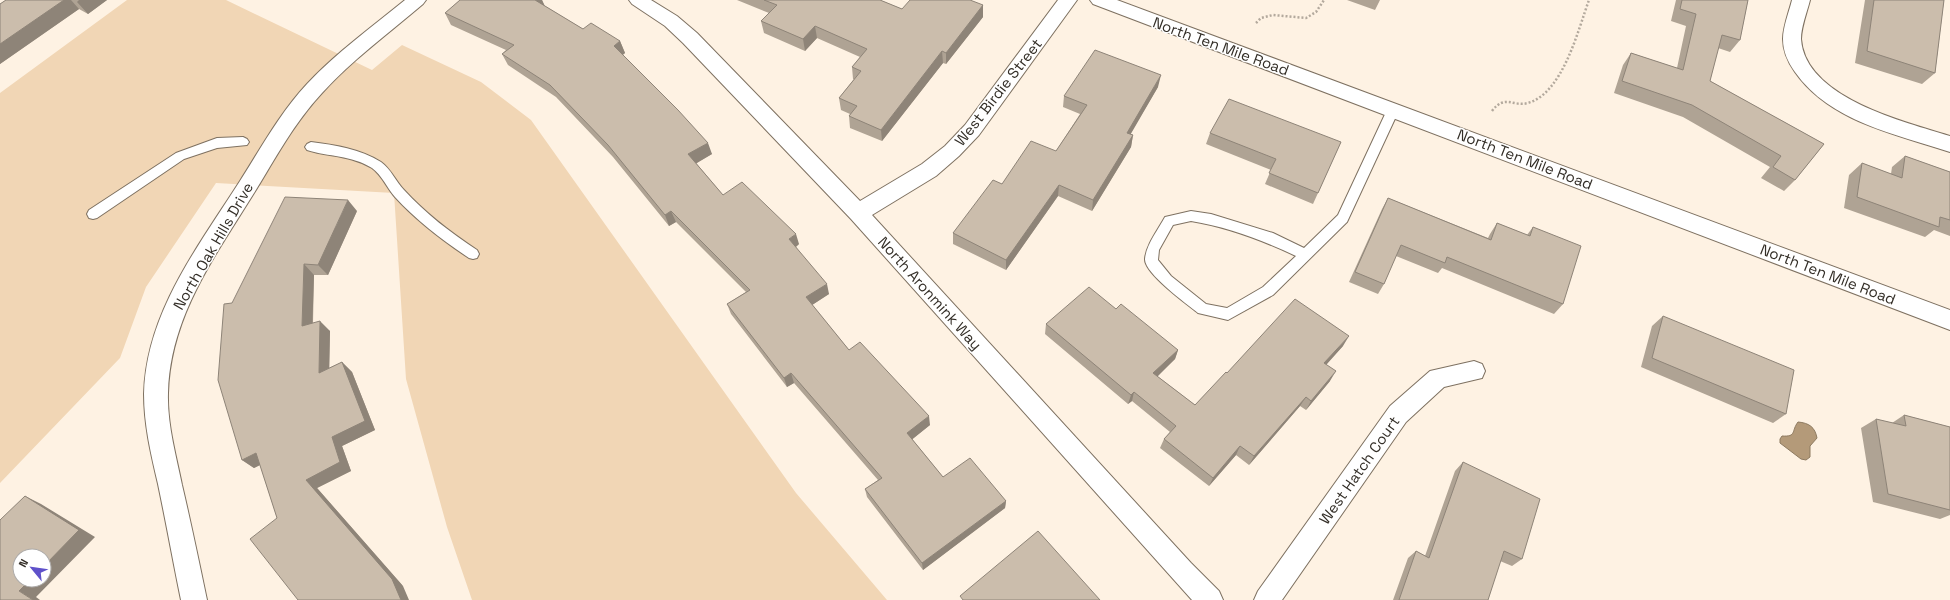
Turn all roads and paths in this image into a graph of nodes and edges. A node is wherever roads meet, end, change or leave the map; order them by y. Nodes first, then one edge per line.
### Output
1 (417, 0) edge
2 (638, 0) edge
3 (1068, 0) edge
4 (1099, 0) edge
5 (1324, 0) edge
6 (1589, 0) edge
7 (1801, 0) edge
8 (1256, 23) dead end
9 (1393, 110) junction
10 (1492, 111) dead end
11 (244, 142) dead end
12 (1950, 144) edge
13 (311, 148) dead end
14 (858, 213) junction
15 (93, 214) dead end
16 (473, 254) dead end
17 (1304, 254) junction
18 (1950, 320) edge
19 (1474, 371) dead end
20 (194, 600) edge
21 (1210, 600) edge
22 (1267, 600) edge

1 - 20 street, North Oak Hills Drive
2 - 14 street, North Aronmink Way
3 - 14 street, West Birdie Street
4 - 9 street, North Ten Mile Road
5 - 8 path
6 - 10 path
7 - 12 street
9 - 17 lane
9 - 18 street, North Ten Mile Road
11 - 15 lane
13 - 16 lane
14 - 21 street, North Aronmink Way
17 - 17 lane
19 - 22 street, West Hatch Court

